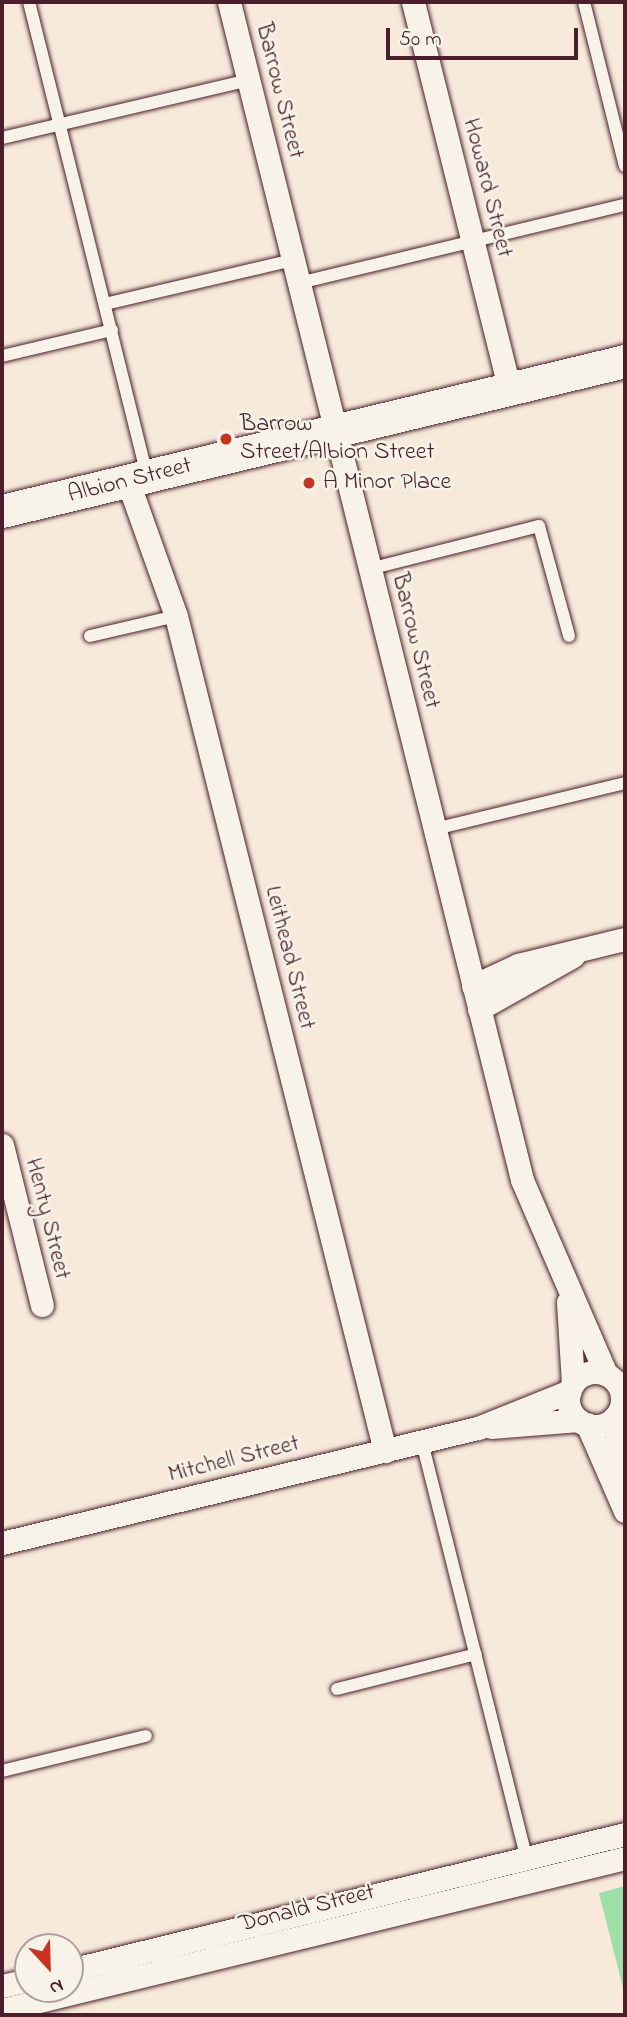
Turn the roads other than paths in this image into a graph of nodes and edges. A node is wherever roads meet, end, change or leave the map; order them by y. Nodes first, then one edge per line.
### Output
1 (29, 2) edge
2 (229, 2) edge
3 (413, 2) edge
4 (584, 2) edge
5 (249, 80) junction
6 (60, 123) junction
7 (2, 138) edge
8 (625, 166) edge
9 (625, 205) edge
10 (473, 241) junction
11 (293, 260) junction
12 (299, 283) junction
13 (105, 304) junction
14 (111, 330) junction
15 (2, 356) edge
16 (625, 360) edge
17 (509, 388) junction
18 (337, 445) junction
19 (138, 479) junction
20 (2, 512) edge
21 (369, 569) junction
22 (176, 616) junction
23 (90, 636) dead end
24 (569, 636) dead end
25 (625, 783) edge
26 (435, 829) junction
27 (625, 939) edge
28 (575, 954) junction
29 (473, 986) junction
30 (479, 1009) junction
31 (2, 1145) edge
32 (567, 1288) junction
33 (42, 1305) dead end
34 (615, 1377) edge
35 (571, 1387) junction
36 (620, 1408) edge
37 (583, 1422) junction
38 (478, 1427) junction
39 (422, 1442) junction
40 (385, 1451) junction
41 (625, 1498) edge
42 (625, 1511) edge
43 (2, 1543) edge
44 (476, 1654) junction
45 (337, 1689) dead end
46 (146, 1735) dead end
47 (2, 1771) edge
48 (625, 1834) edge
49 (625, 1858) edge
50 (527, 1859) junction
51 (84, 1967) edge
52 (2, 2010) edge

1 - 6 lane
2 - 5 street, Barrow Street
3 - 10 street, Howard Street
4 - 8 lane
5 - 6 lane
5 - 11 street, Barrow Street
6 - 7 lane
6 - 13 lane
9 - 10 lane
10 - 12 lane
10 - 17 street, Howard Street
11 - 12 street, Barrow Street
11 - 13 lane
12 - 18 street, Barrow Street
13 - 14 lane
14 - 15 lane
14 - 19 lane
16 - 17 street, Albion Street
17 - 18 street, Albion Street
18 - 19 street, Albion Street
18 - 21 street, Barrow Street
19 - 20 street, Albion Street
19 - 22 street, Leithead Street
21 - 24 lane
21 - 26 street, Barrow Street
22 - 23 lane
22 - 40 street, Leithead Street
25 - 26 lane
26 - 29 street, Barrow Street
27 - 28 street
28 - 29 street
28 - 30 street
29 - 30 street, Barrow Street
30 - 32 street, Barrow Street
31 - 33 street, Henty Street
32 - 34 street, Barrow Street
32 - 35 street, Barrow Street
34 - 35 street
34 - 36 street
35 - 37 street
35 - 38 street, Mitchell Street
36 - 37 street
36 - 41 street
37 - 38 street, Mitchell Street
37 - 42 street
38 - 39 street, Mitchell Street
39 - 40 street, Mitchell Street
39 - 44 lane
40 - 43 street, Mitchell Street
44 - 45 lane
44 - 50 lane
46 - 47 lane
48 - 50 street, Donald Street
49 - 52 street, Donald Street
50 - 51 street, Donald Street

